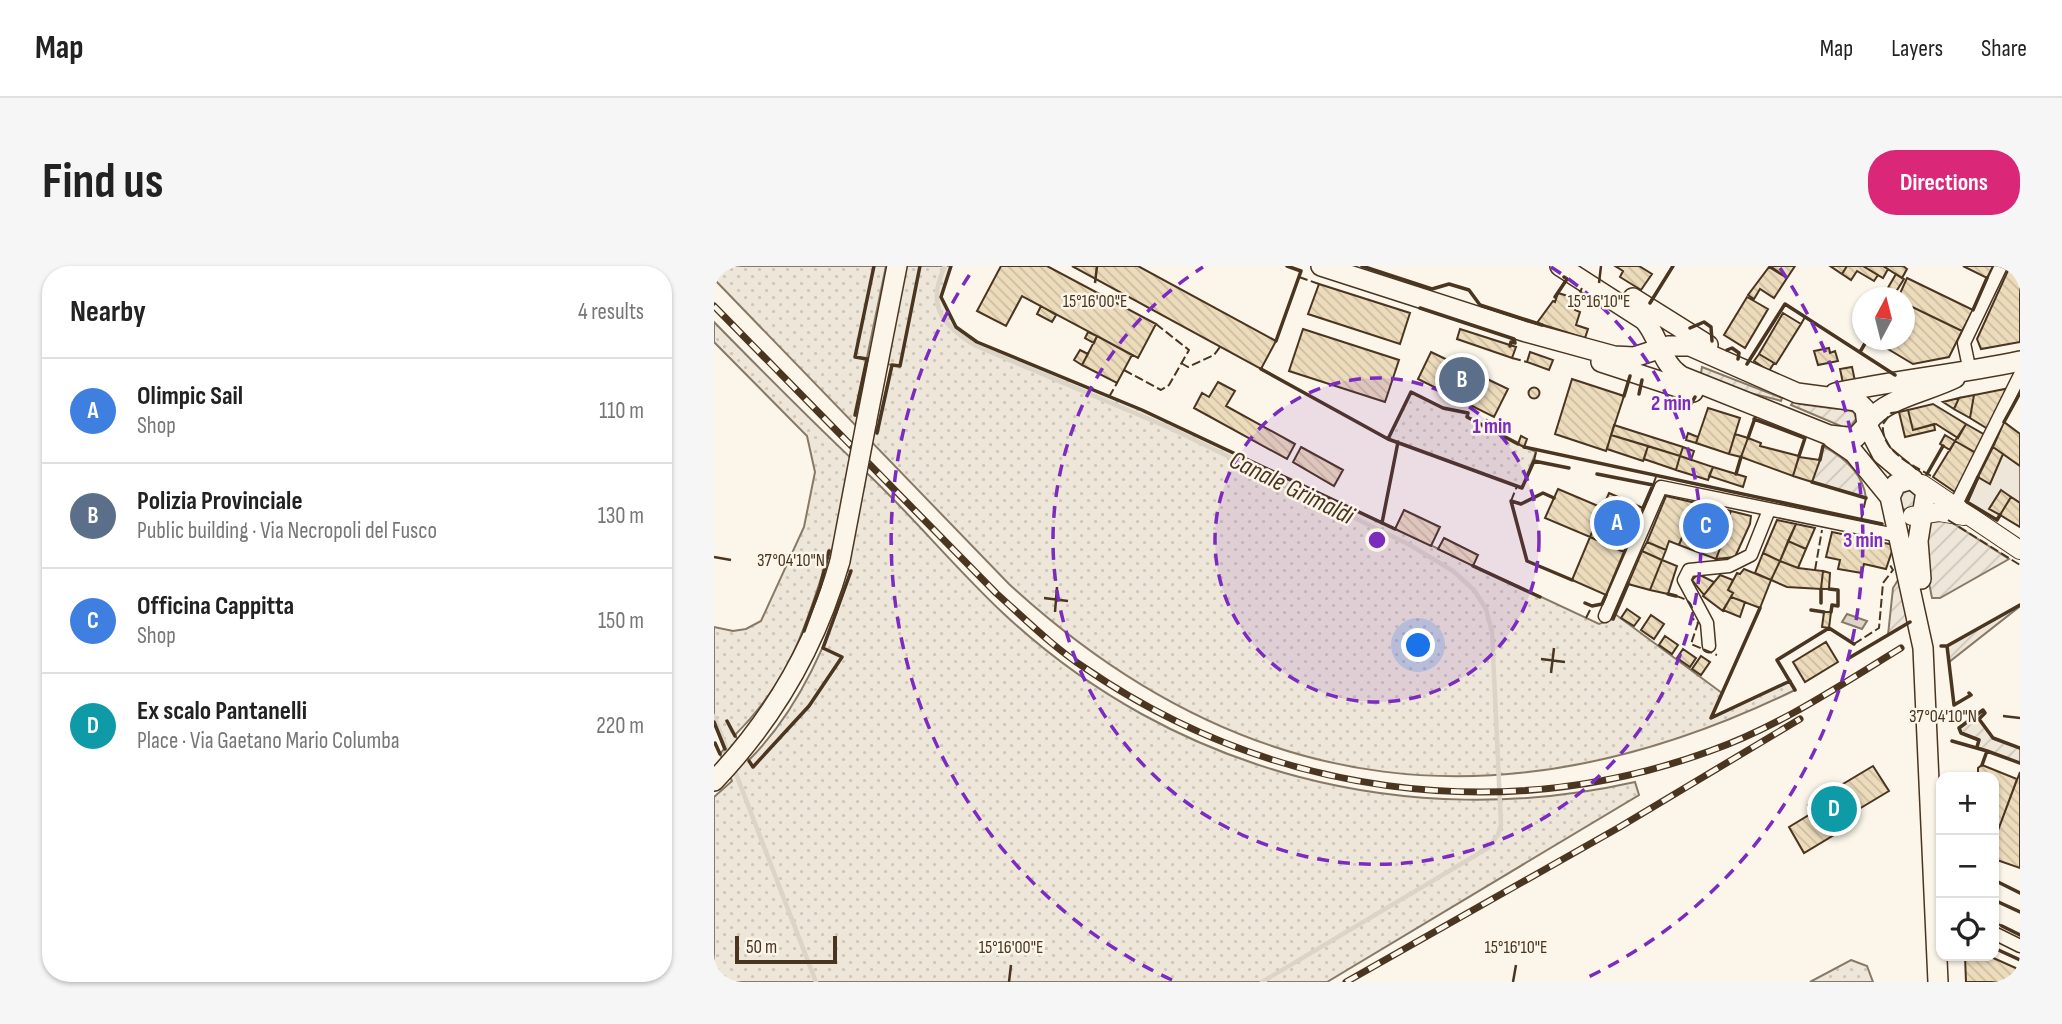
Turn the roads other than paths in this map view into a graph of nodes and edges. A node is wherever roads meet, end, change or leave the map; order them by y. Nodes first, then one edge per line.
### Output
1 (897, 266) edge
2 (1321, 266) edge
3 (1560, 266) edge
4 (1581, 266) edge
5 (2000, 266) edge
6 (1526, 332) junction
7 (1653, 347) junction
8 (1708, 354) junction
9 (2020, 362) edge
10 (1968, 373) junction
11 (1639, 374) junction
12 (1753, 375) junction
13 (2020, 375) edge
14 (1701, 384) junction
15 (1811, 396) junction
16 (1751, 405) junction
17 (1867, 424) junction
18 (1829, 435) junction
19 (1917, 482) junction
20 (1891, 502) junction
21 (1769, 510) junction
22 (1962, 511) junction
23 (1920, 513) junction
24 (1900, 536) junction
25 (2020, 550) edge
26 (1605, 616) dead end
27 (1709, 646) dead end
28 (1940, 772) edge
29 (720, 775) edge
30 (1999, 936) edge
31 (2020, 946) edge
32 (1950, 961) edge
33 (1938, 982) edge
34 (1951, 982) edge

1 - 29 main road, bridge
2 - 6 main road
3 - 7 main road
4 - 12 main road
5 - 10 street
6 - 7 main road
6 - 11 main road
7 - 8 main road
7 - 11 street
7 - 14 main road
8 - 12 main road
8 - 14 main road
9 - 10 main road
10 - 15 main road
10 - 17 main road
11 - 16 main road
12 - 15 main road
13 - 22 street
14 - 16 main road
15 - 17 main road
16 - 18 main road
17 - 18 main road
17 - 19 main road
18 - 20 main road
19 - 20 main road
19 - 22 main road
19 - 23 main road
20 - 23 main road
20 - 24 main road
21 - 24 street
21 - 26 street
21 - 27 street
22 - 23 main road
22 - 25 main road
23 - 28 main road
24 - 33 main road
30 - 31 street
32 - 34 main road

